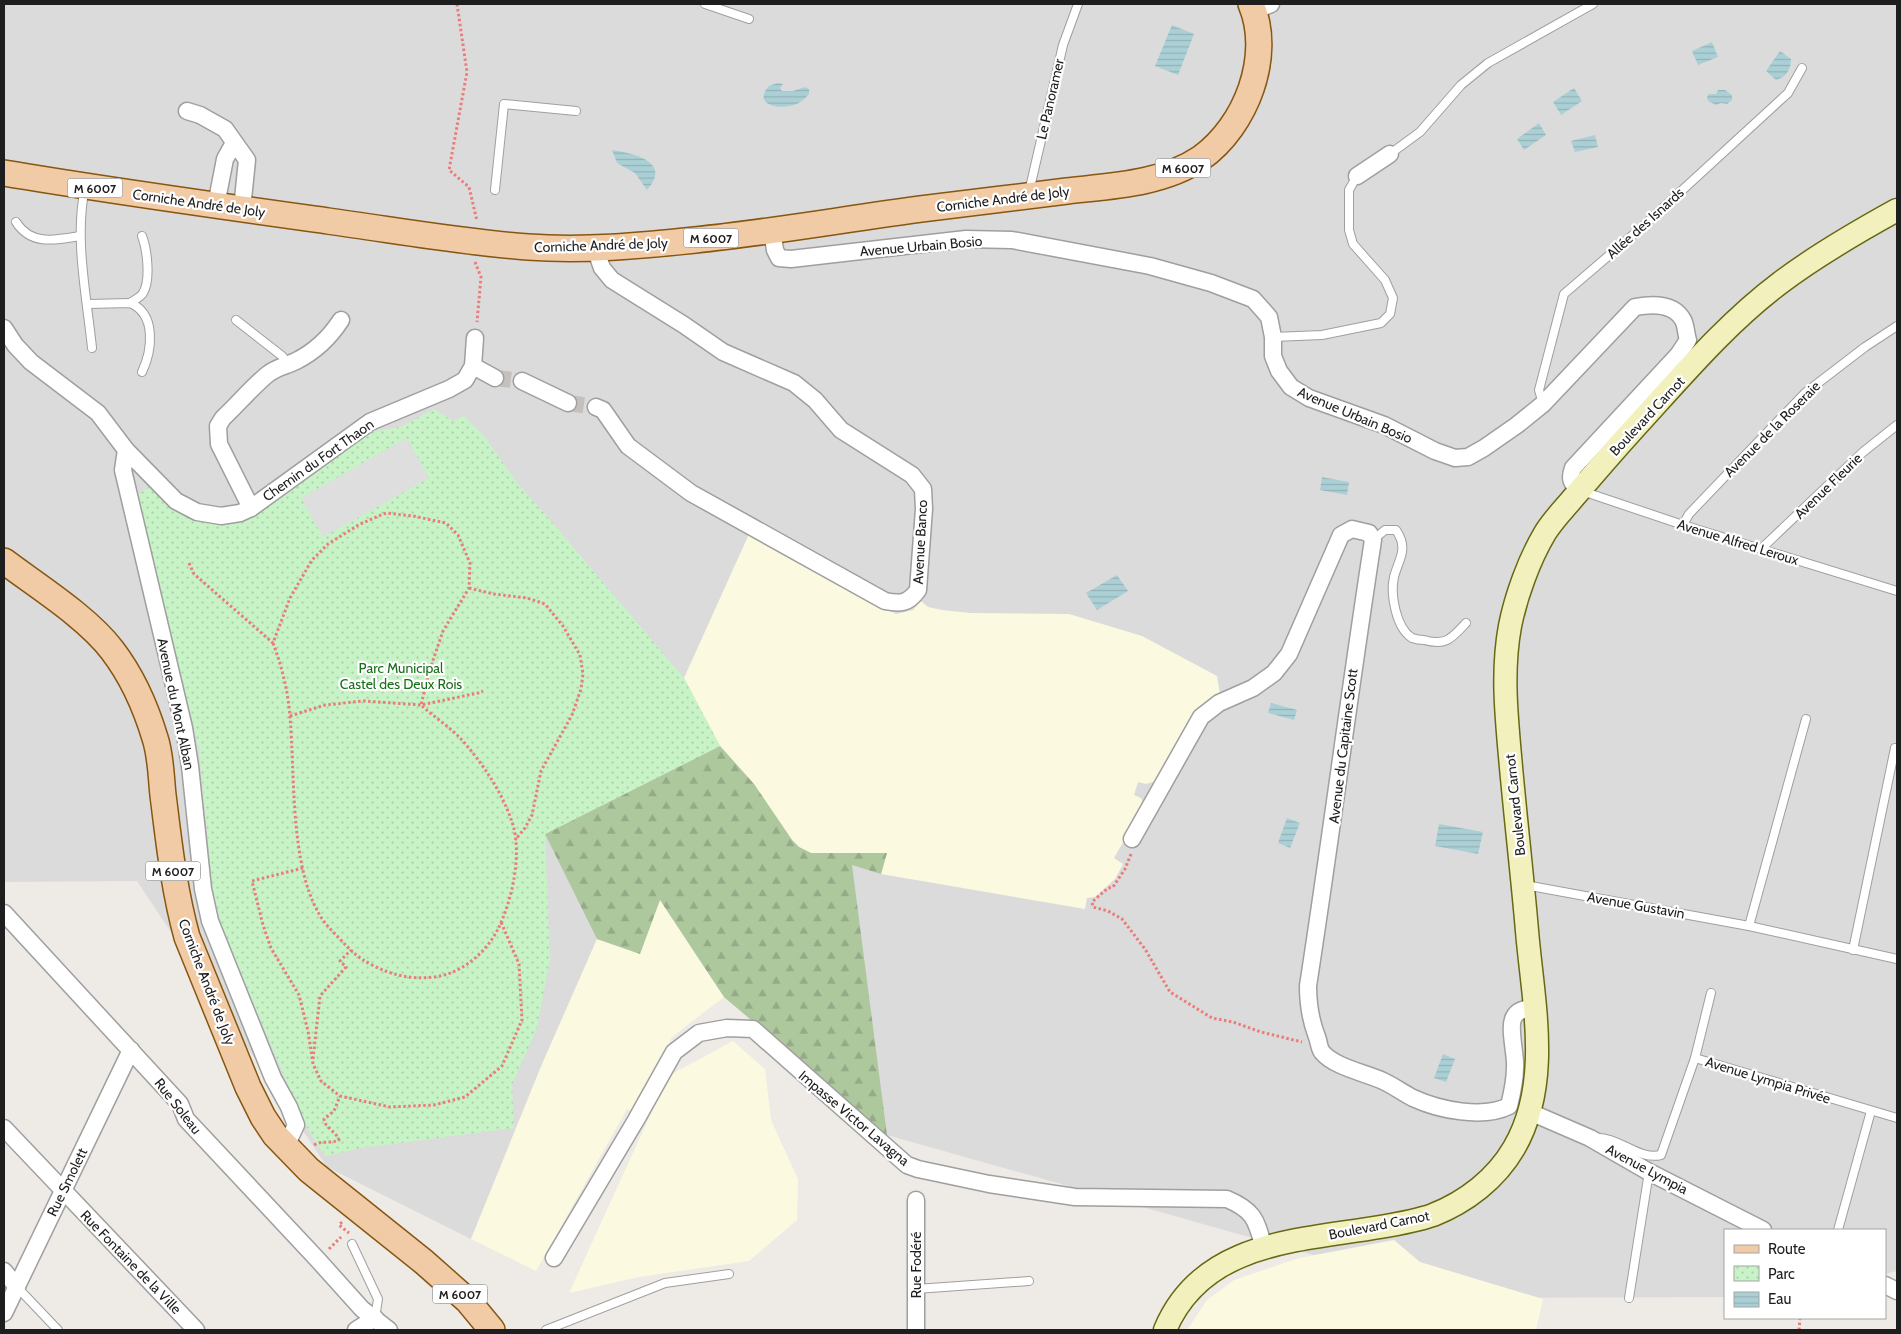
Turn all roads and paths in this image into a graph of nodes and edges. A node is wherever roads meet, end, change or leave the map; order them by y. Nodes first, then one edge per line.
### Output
1 (457, 4) edge
2 (705, 4) edge
3 (1078, 4) edge
4 (1593, 4) edge
5 (1258, 6) edge
6 (749, 19) dead end
7 (1802, 68) dead end
8 (187, 111) dead end
9 (576, 111) dead end
10 (234, 144) junction
11 (1390, 154) joint
12 (4, 173) edge
13 (1357, 176) joint
14 (85, 186) junction
15 (495, 190) dead end
16 (1028, 196) junction
17 (216, 205) junction
18 (242, 209) junction
19 (1897, 210) edge
20 (16, 222) dead end
21 (478, 223) dead end
22 (772, 230) junction
23 (80, 236) junction
24 (142, 236) dead end
25 (594, 248) junction
26 (474, 259) dead end
27 (130, 302) junction
28 (88, 304) junction
29 (236, 320) dead end
30 (341, 320) dead end
31 (1897, 326) edge
32 (4, 328) edge
33 (1273, 337) junction
34 (476, 338) joint
35 (92, 348) dead end
36 (288, 364) junction
37 (473, 366) junction
38 (142, 372) dead end
39 (495, 378) tunnel mouth
40 (522, 381) tunnel mouth
41 (568, 403) tunnel mouth
42 (1543, 404) junction
43 (596, 407) tunnel mouth
44 (1897, 425) edge
45 (126, 450) junction
46 (1580, 490) junction
47 (251, 508) junction
48 (1683, 525) junction
49 (1373, 540) junction
50 (1761, 549) junction
51 (4, 561) edge
52 (189, 563) dead end
53 (469, 588) junction
54 (1897, 591) edge
55 (1466, 623) dead end
56 (273, 643) junction
57 (483, 691) dead end
58 (421, 706) junction
59 (290, 716) junction
60 (1806, 719) dead end
61 (1895, 748) dead end
62 (1132, 839) joint
63 (515, 840) junction
64 (303, 868) junction
65 (1523, 885) junction
66 (4, 913) edge
67 (501, 922) junction
68 (1748, 926) junction
69 (350, 950) junction
70 (1853, 950) junction
71 (1897, 959) edge
72 (1711, 993) dead end
73 (1534, 1008) junction
74 (131, 1050) junction
75 (1321, 1051) junction
76 (1695, 1058) junction
77 (313, 1064) junction
78 (340, 1096) junction
79 (1871, 1111) junction
80 (1530, 1112) junction
81 (1897, 1118) edge
82 (4, 1128) edge
83 (1590, 1138) junction
84 (316, 1143) dead end
85 (286, 1146) junction
86 (1649, 1172) junction
87 (63, 1191) junction
88 (916, 1200) dead end
89 (339, 1225) dead end
90 (1761, 1229) edge
91 (1838, 1229) edge
92 (351, 1234) dead end
93 (352, 1244) dead end
94 (1264, 1248) junction
95 (554, 1258) dead end
96 (4, 1271) edge
97 (729, 1274) dead end
98 (1029, 1281) dead end
99 (17, 1287) junction
100 (916, 1289) junction
101 (1629, 1298) dead end
102 (4, 1314) edge
103 (375, 1318) junction
104 (58, 1330) edge
105 (196, 1330) edge
106 (356, 1330) edge
107 (389, 1330) edge
108 (492, 1330) edge
109 (546, 1330) edge
110 (916, 1330) edge
111 (1165, 1330) edge

1 - 21 path
2 - 6 lane
3 - 16 lane, Le Panoramer
4 - 11 lane
5 - 16 main road, Corniche André de Joly / M 6007
7 - 42 lane, Allée des Isnards
8 - 10 street
9 - 15 lane
10 - 17 street
10 - 18 street
11 - 13 street
12 - 14 main road, Corniche André de Joly / M 6007
13 - 33 lane
14 - 17 main road, Corniche André de Joly / M 6007
14 - 23 lane
16 - 22 main road, Corniche André de Joly / M 6007
17 - 18 main road, Corniche André de Joly / M 6007
18 - 25 main road, Corniche André de Joly / M 6007
19 - 46 main road, Boulevard Carnot
20 - 23 lane
22 - 25 main road, Corniche André de Joly / M 6007
22 - 33 street, Avenue Urbain Bosio
23 - 28 lane
24 - 27 lane
25 - 43 street, Avenue Banco
26 - 34 path
27 - 28 lane
27 - 38 lane
28 - 35 lane
29 - 36 lane
30 - 36 street
31 - 48 lane, Avenue de la Roseraie
32 - 45 street
33 - 42 street, Avenue Urbain Bosio
34 - 37 street
36 - 47 street
37 - 39 street
37 - 47 street, Chemin du Fort Thaon
40 - 41 street
42 - 46 street, Avenue Urbain Bosio
44 - 50 lane, Avenue Fleurie
45 - 47 street, Chemin du Fort Thaon
45 - 85 street, Avenue du Mont Alban
46 - 48 lane, Avenue Alfred Leroux
46 - 65 main road, Boulevard Carnot
48 - 50 lane, Avenue Alfred Leroux
49 - 55 lane
49 - 62 street
49 - 75 street, Avenue du Capitaine Scott
50 - 54 lane, Avenue Alfred Leroux
51 - 85 main road, Corniche André de Joly / M 6007
52 - 56 path
53 - 56 path
53 - 58 path
53 - 63 path
56 - 59 path
57 - 58 path
58 - 59 path
58 - 63 path
59 - 64 path
60 - 68 lane
61 - 70 lane
62 - 75 path
63 - 67 path
64 - 69 path
64 - 77 path
65 - 68 lane, Avenue Gustavin
65 - 73 main road, Boulevard Carnot
66 - 74 street, Rue Soleau
67 - 69 path
67 - 78 path
68 - 70 lane, Avenue Gustavin
69 - 77 path
70 - 71 lane, Avenue Gustavin
72 - 76 lane
73 - 75 street
73 - 80 main road, Boulevard Carnot
74 - 87 street, Rue Smolett
74 - 103 street, Rue Soleau
76 - 79 lane, Avenue Lympia Privée
76 - 83 lane, Avenue Lympia Privée
77 - 78 path
78 - 84 path
79 - 81 lane, Avenue Lympia Privée
79 - 91 lane
80 - 83 street, Avenue Lympia
80 - 94 main road, Boulevard Carnot
82 - 87 street, Rue Fontaine de la Ville
83 - 86 street, Avenue Lympia
85 - 108 main road, Corniche André de Joly / M 6007
86 - 90 street, Avenue Lympia
86 - 101 lane
87 - 99 street, Rue Smolett
87 - 105 street, Rue Fontaine de la Ville
88 - 100 street, Rue Fodéré
89 - 92 path
93 - 103 lane
94 - 95 street, Impasse Victor Lavagna
94 - 111 main road, Boulevard Carnot
96 - 99 street
97 - 109 lane
98 - 100 lane
99 - 102 street, Rue Smolett
99 - 104 lane
100 - 110 street, Rue Fodéré
103 - 106 street
103 - 107 street

